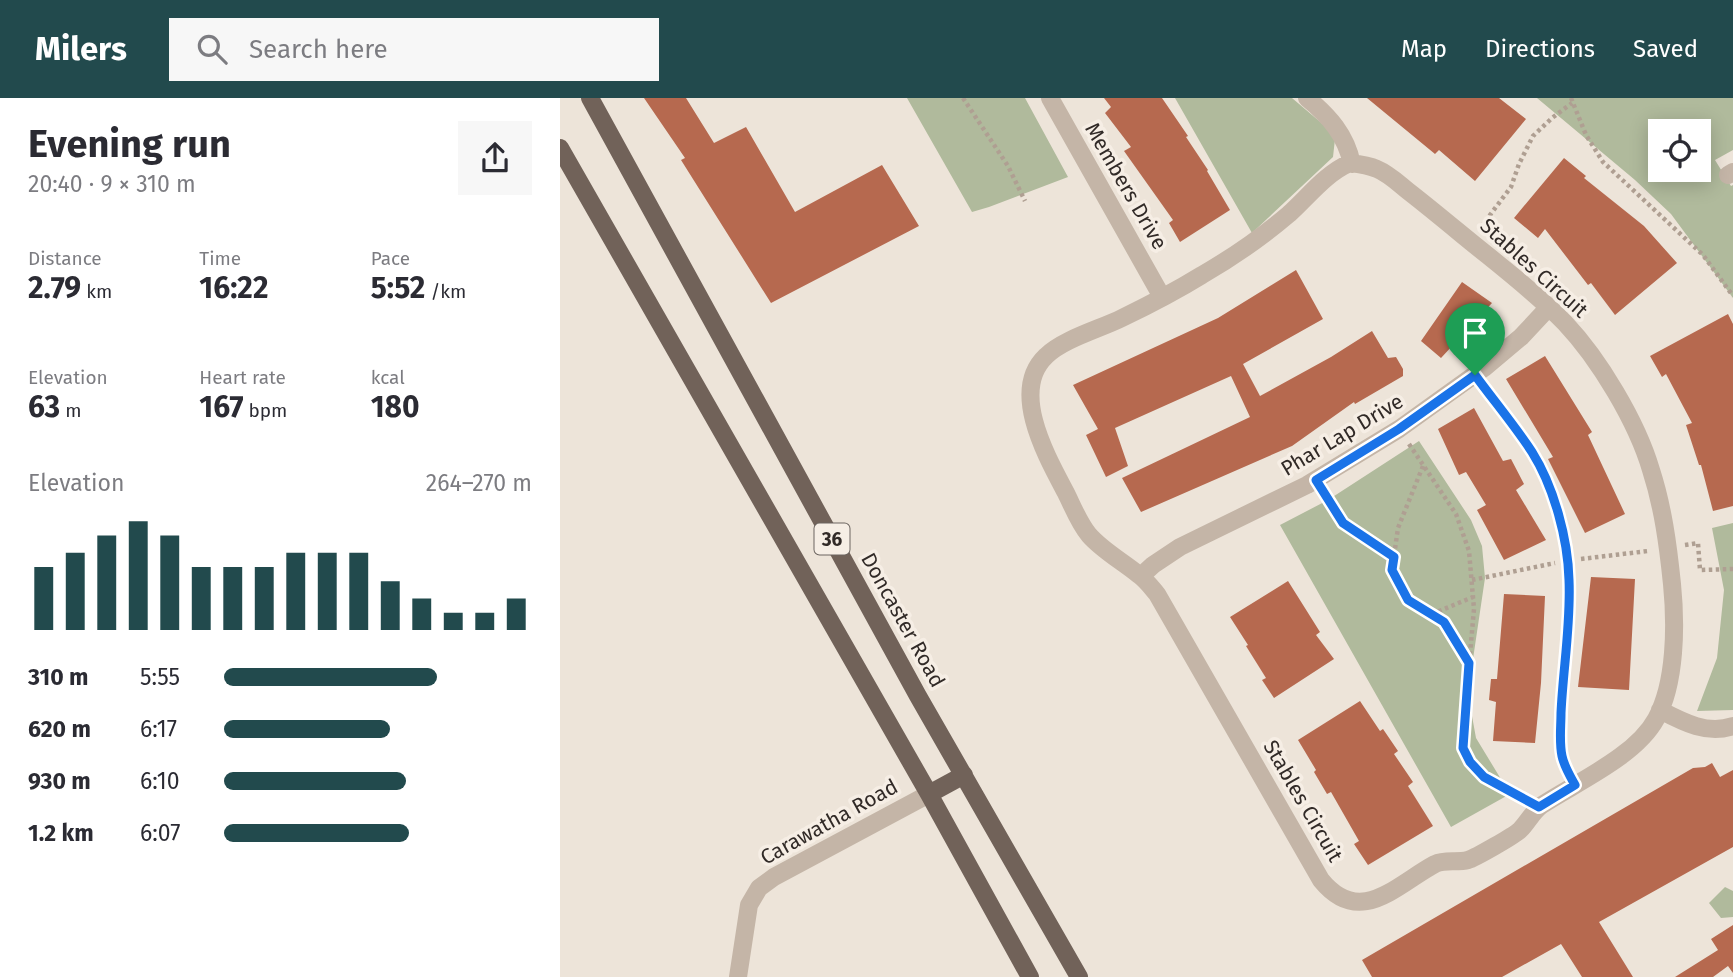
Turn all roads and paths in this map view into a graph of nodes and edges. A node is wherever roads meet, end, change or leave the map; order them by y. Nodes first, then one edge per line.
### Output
1 (590, 98) edge
2 (963, 98) edge
3 (1049, 98) edge
4 (1307, 98) edge
5 (1572, 101) edge
6 (560, 148) edge
7 (1352, 164) junction
8 (1025, 201) dead end
9 (1470, 241) junction
10 (1733, 296) edge
11 (1163, 297) junction
12 (1549, 307) junction
13 (1475, 375) junction
14 (1399, 429) junction
15 (1423, 465) junction
16 (1316, 480) junction
17 (1669, 548) junction
18 (1394, 557) junction
19 (1567, 561) junction
20 (1733, 569) edge
21 (1141, 576) junction
22 (1472, 580) junction
23 (1473, 597) junction
24 (1432, 614) junction
25 (1469, 663) junction
26 (1660, 710) junction
27 (1733, 726) edge
28 (964, 775) junction
29 (1575, 785) junction
30 (929, 794) junction
31 (1539, 807) junction
32 (738, 977) edge
33 (1030, 977) edge
34 (1079, 977) edge

1 - 28 main road, Doncaster Road / 36
2 - 8 path
3 - 11 street, Members Drive
4 - 7 street
5 - 9 path
5 - 10 path
6 - 30 main road, 36
7 - 9 street, Stables Circuit
7 - 11 street, Stables Circuit
9 - 12 street, Stables Circuit
11 - 21 street, Stables Circuit
12 - 13 street, Phar Lap Drive
12 - 17 street, Stables Circuit
13 - 14 street, Phar Lap Drive
13 - 19 lane
14 - 15 path
14 - 16 street, Phar Lap Drive
15 - 18 path
15 - 22 path
16 - 18 path
16 - 21 street, Phar Lap Drive
17 - 19 path
17 - 20 path
17 - 26 street, Stables Circuit
18 - 24 path
19 - 22 path
19 - 29 lane
21 - 31 street, Stables Circuit
22 - 23 path
23 - 24 path
23 - 25 path
24 - 25 path
25 - 31 path
26 - 27 street
26 - 29 street, Stables Circuit
28 - 30 main road
28 - 34 main road, Doncaster Road / 36
29 - 31 street, Stables Circuit
30 - 32 street, Carawatha Road
30 - 33 main road, 36

